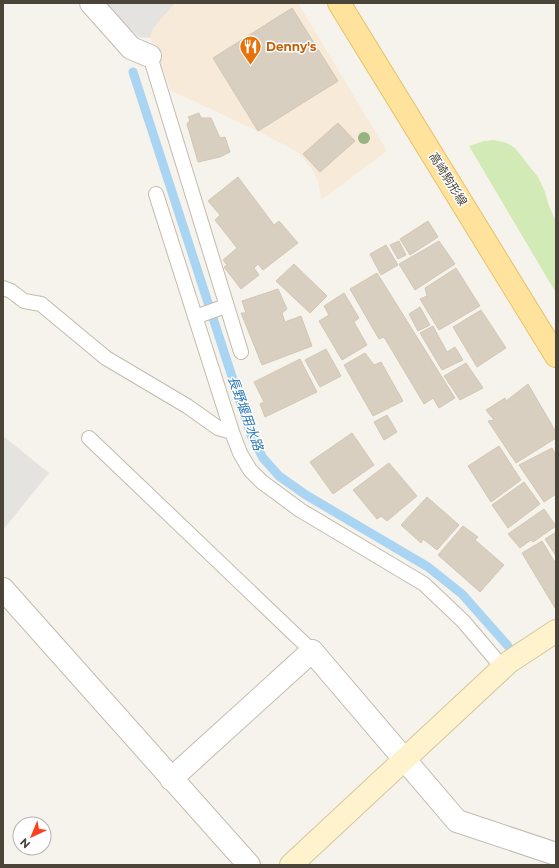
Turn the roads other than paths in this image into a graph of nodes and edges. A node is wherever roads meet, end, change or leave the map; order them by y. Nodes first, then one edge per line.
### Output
1 (91, 3) edge
2 (339, 3) edge
3 (150, 56) joint
4 (156, 194) dead end
5 (3, 288) edge
6 (222, 307) junction
7 (198, 316) junction
8 (241, 352) dead end
9 (556, 356) edge
10 (232, 432) junction
11 (89, 438) dead end
12 (3, 589) edge
13 (556, 631) edge
14 (312, 651) junction
15 (503, 668) junction
16 (404, 760) junction
17 (171, 779) junction
18 (551, 857) edge
19 (248, 865) edge
20 (291, 865) edge

1 - 3 street
2 - 9 main road, 高崎駒形線
3 - 6 lane
4 - 7 lane
5 - 10 lane
6 - 7 lane
6 - 8 lane
7 - 10 lane
10 - 15 lane
11 - 14 lane
12 - 17 street
13 - 15 street
14 - 16 street
14 - 17 street
15 - 16 street
16 - 18 street
16 - 20 street
17 - 19 street

